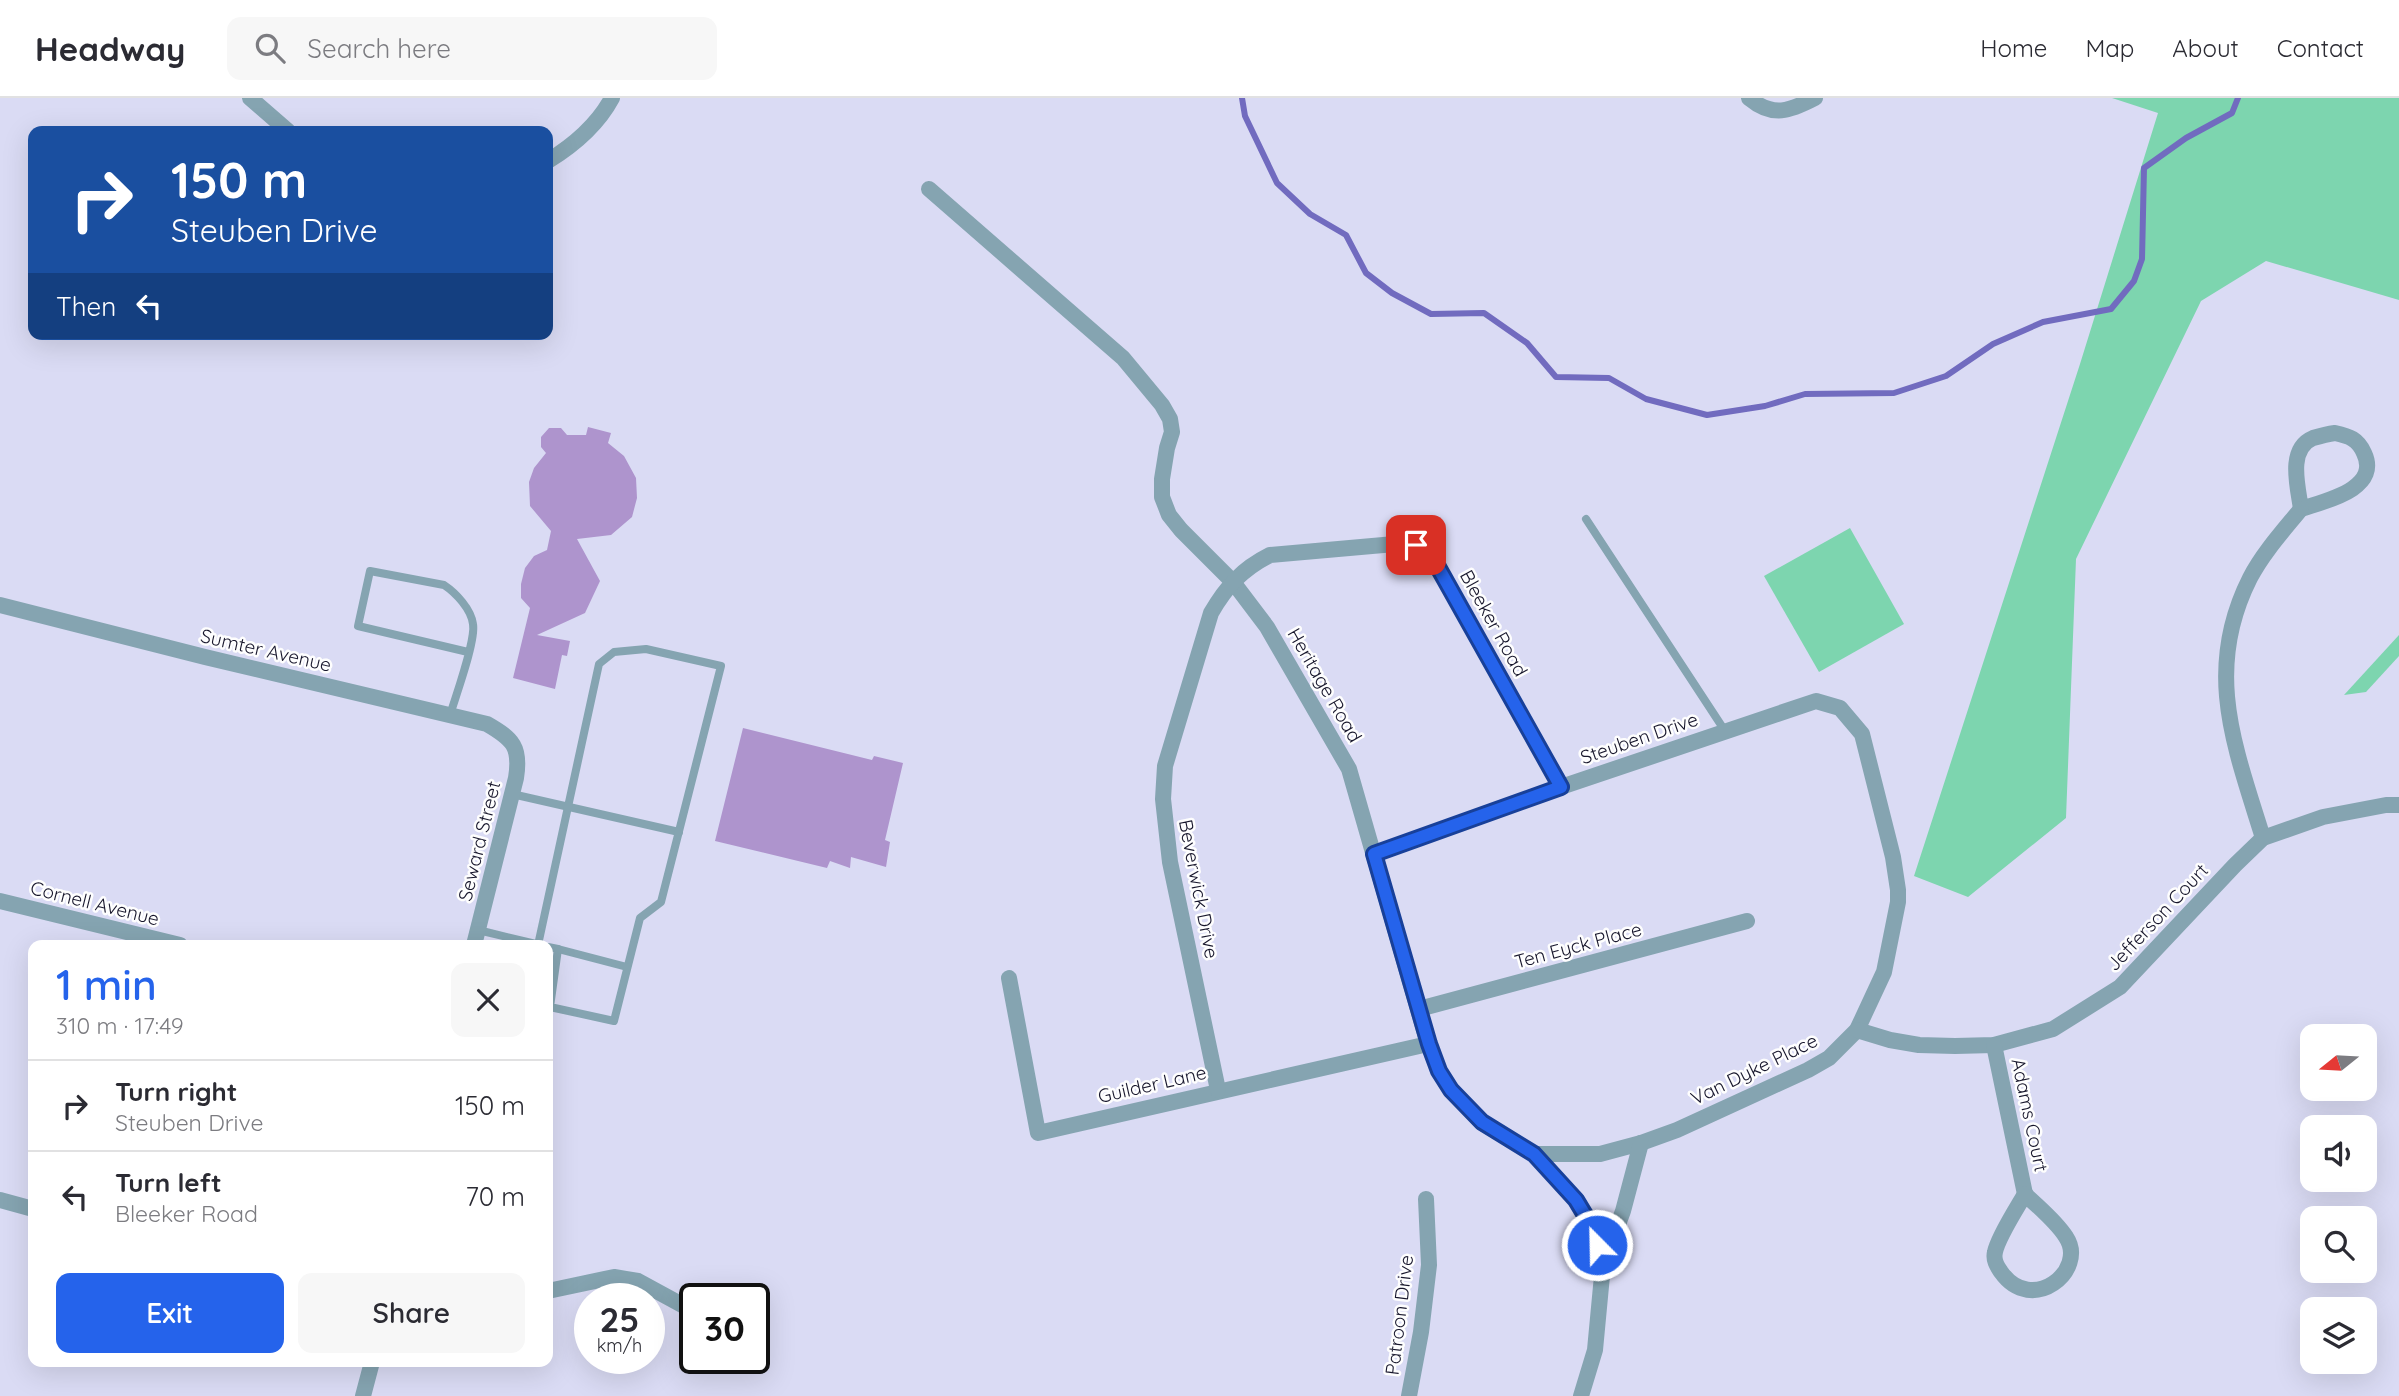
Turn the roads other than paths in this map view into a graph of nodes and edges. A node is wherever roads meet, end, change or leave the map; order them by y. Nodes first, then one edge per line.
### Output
1 (250, 98) edge
2 (612, 98) edge
3 (1749, 98) edge
4 (1815, 98) edge
5 (282, 126) edge
6 (553, 157) edge
7 (929, 189) dead end
8 (2301, 509) junction
9 (1586, 519) dead end
10 (1233, 582) junction
11 (0, 605) edge
12 (468, 652) junction
13 (1840, 708) joint
14 (450, 715) junction
15 (1725, 731) junction
16 (516, 747) joint
17 (1561, 787) junction
18 (512, 794) junction
19 (2399, 804) edge
20 (569, 807) junction
21 (679, 832) junction
22 (2263, 838) junction
23 (1374, 854) junction
24 (0, 901) edge
25 (1747, 921) dead end
26 (476, 937) edge
27 (160, 940) edge
28 (500, 940) edge
29 (540, 940) edge
30 (553, 948) edge
31 (558, 949) junction
32 (627, 967) junction
33 (1009, 978) dead end
34 (553, 985) edge
35 (553, 1008) edge
36 (1419, 1009) junction
37 (1857, 1030) junction
38 (1429, 1044) junction
39 (1994, 1045) junction
40 (1218, 1090) junction
41 (1641, 1143) junction
42 (1534, 1154) junction
43 (2025, 1194) junction
44 (1426, 1199) dead end
45 (0, 1200) edge
46 (28, 1208) edge
47 (1603, 1265) junction
48 (553, 1290) edge
49 (679, 1303) edge
50 (371, 1367) edge
51 (363, 1396) edge
52 (1410, 1396) edge
53 (1581, 1396) edge

1 - 5 street
2 - 6 street
3 - 4 street
7 - 10 street, Heritage Road
8 - 8 street
8 - 22 street
9 - 15 lane
10 - 17 street, Bleeker Road
10 - 23 street, Heritage Road
10 - 40 street, Beverwick Drive
11 - 14 street, Sumter Avenue
12 - 12 lane
12 - 14 lane
13 - 15 street, Steuben Drive
13 - 37 street, Van Dyke Place
14 - 16 street, Sumter Avenue
15 - 17 street, Steuben Drive
16 - 18 street, Seward Street
17 - 23 street, Steuben Drive
18 - 20 lane
18 - 26 street, Seward Street
19 - 22 street, Jefferson Court
20 - 21 lane
20 - 21 lane
20 - 29 lane
21 - 32 lane
22 - 39 street, Jefferson Court
23 - 36 street, Heritage Road
24 - 27 street, Cornell Avenue
25 - 36 street, Ten Eyck Place
26 - 28 lane
30 - 31 lane
31 - 32 lane
31 - 34 lane
32 - 35 lane
33 - 40 street, Guilder Lane
36 - 38 street, Heritage Road
37 - 39 street, Jefferson Court
37 - 41 street, Van Dyke Place
38 - 40 street, Guilder Lane
38 - 42 street, Heritage Road
39 - 43 street, Adams Court
41 - 42 street, Van Dyke Place
41 - 47 street, Heritage Road
42 - 47 street, Heritage Road
43 - 43 street, Adams Court
44 - 52 street, Patroon Drive
45 - 46 street
47 - 53 street, Heritage Road
48 - 49 street
50 - 51 street

